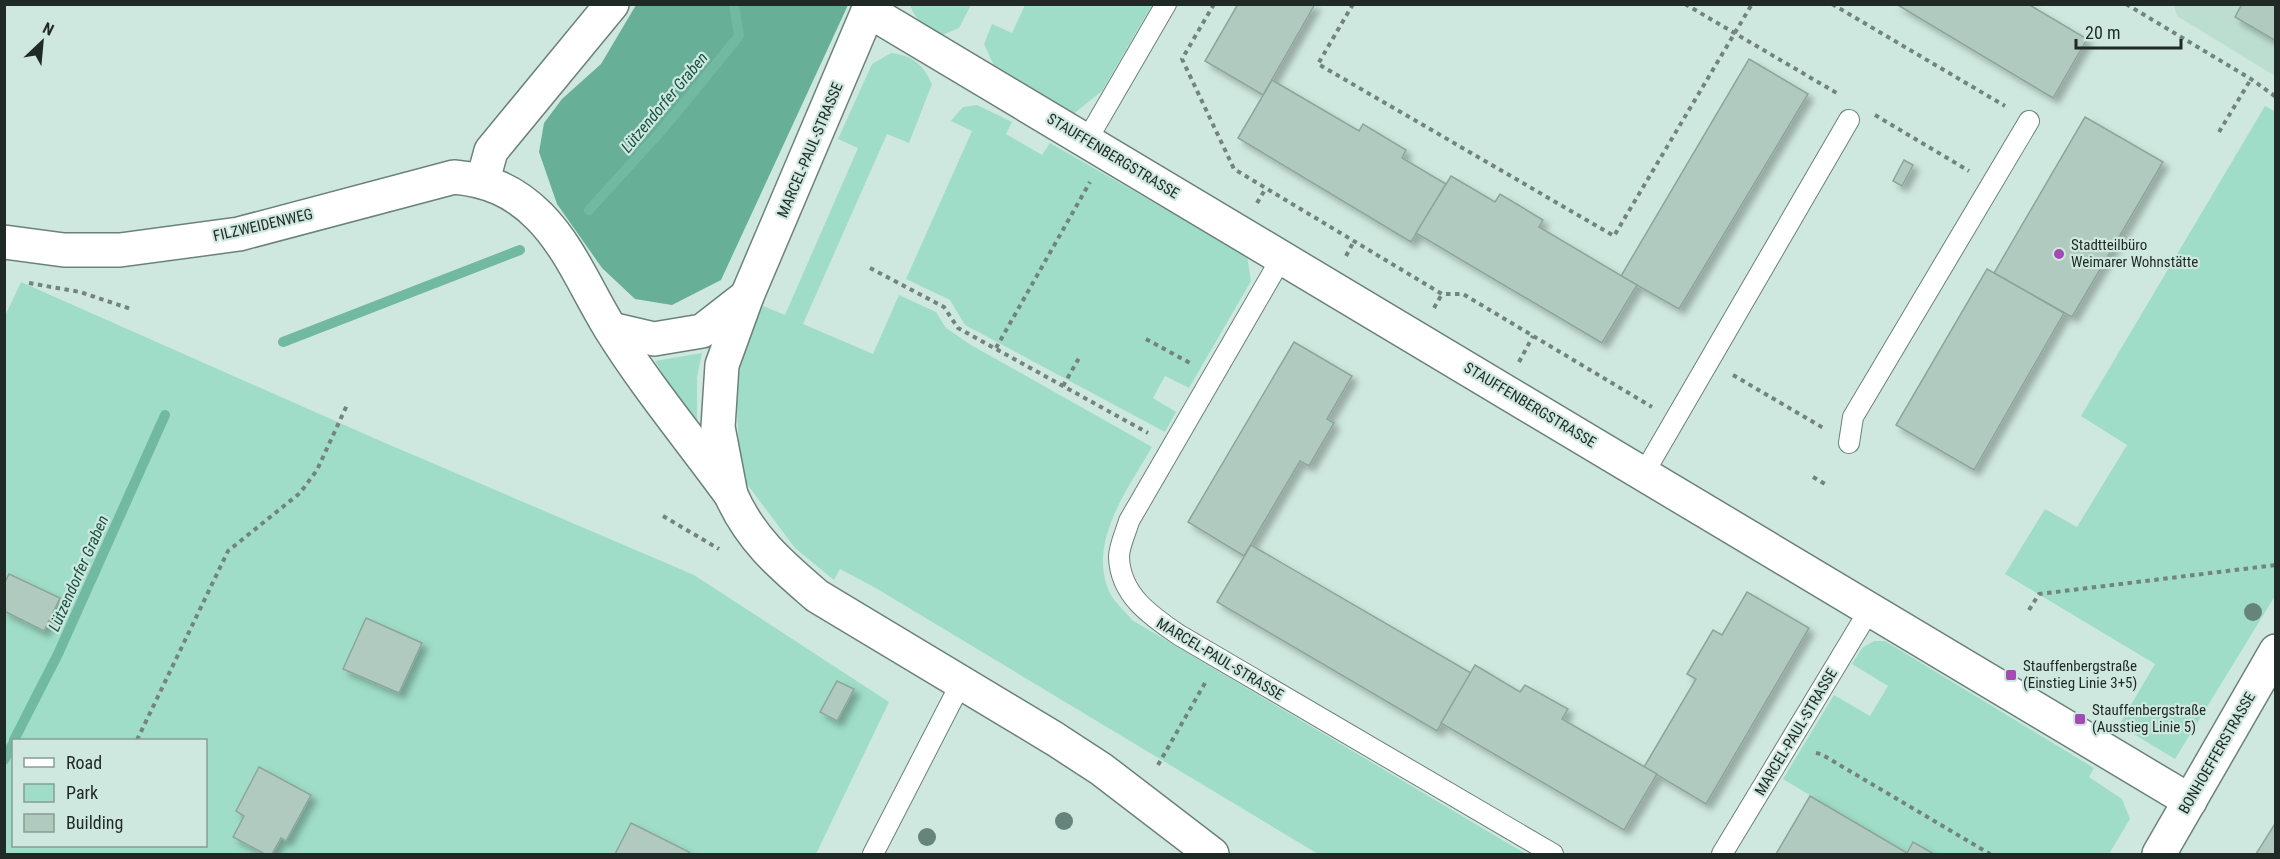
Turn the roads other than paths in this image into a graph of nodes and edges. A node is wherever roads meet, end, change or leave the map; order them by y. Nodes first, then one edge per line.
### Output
1 (612, 4) edge
2 (1167, 4) edge
3 (870, 8) edge
4 (1849, 120) dead end
5 (2030, 121) dead end
6 (1097, 146) junction
7 (483, 180) junction
8 (4, 242) edge
9 (1282, 257) junction
10 (747, 296) junction
11 (611, 329) junction
12 (1849, 443) road end
13 (1644, 473) junction
14 (731, 495) junction
15 (1870, 609) junction
16 (2276, 651) edge
17 (961, 683) junction
18 (2190, 801) junction
19 (873, 855) edge
20 (1212, 855) edge
21 (1553, 855) edge
22 (1722, 855) edge
23 (2159, 855) edge

1 - 7 street
2 - 6 lane
3 - 6 street, STAUFFENBERGSTRASSE
3 - 10 street, MARCEL-PAUL-STRASSE
4 - 13 lane
5 - 12 lane
6 - 9 street, STAUFFENBERGSTRASSE
7 - 8 street, FILZWEIDENWEG
7 - 11 street, MARCEL-PAUL-STRASSE
9 - 13 street, STAUFFENBERGSTRASSE
9 - 21 lane, MARCEL-PAUL-STRASSE
10 - 11 street, MARCEL-PAUL-STRASSE
10 - 14 street, MARCEL-PAUL-STRASSE
11 - 14 street, MARCEL-PAUL-STRASSE
13 - 15 street, STAUFFENBERGSTRASSE
14 - 17 street, MARCEL-PAUL-STRASSE
15 - 18 street, STAUFFENBERGSTRASSE
15 - 22 lane, MARCEL-PAUL-STRASSE
16 - 18 street, BONHOEFFERSTRASSE
17 - 19 lane
17 - 20 street, MARCEL-PAUL-STRASSE
18 - 23 street, BONHOEFFERSTRASSE

